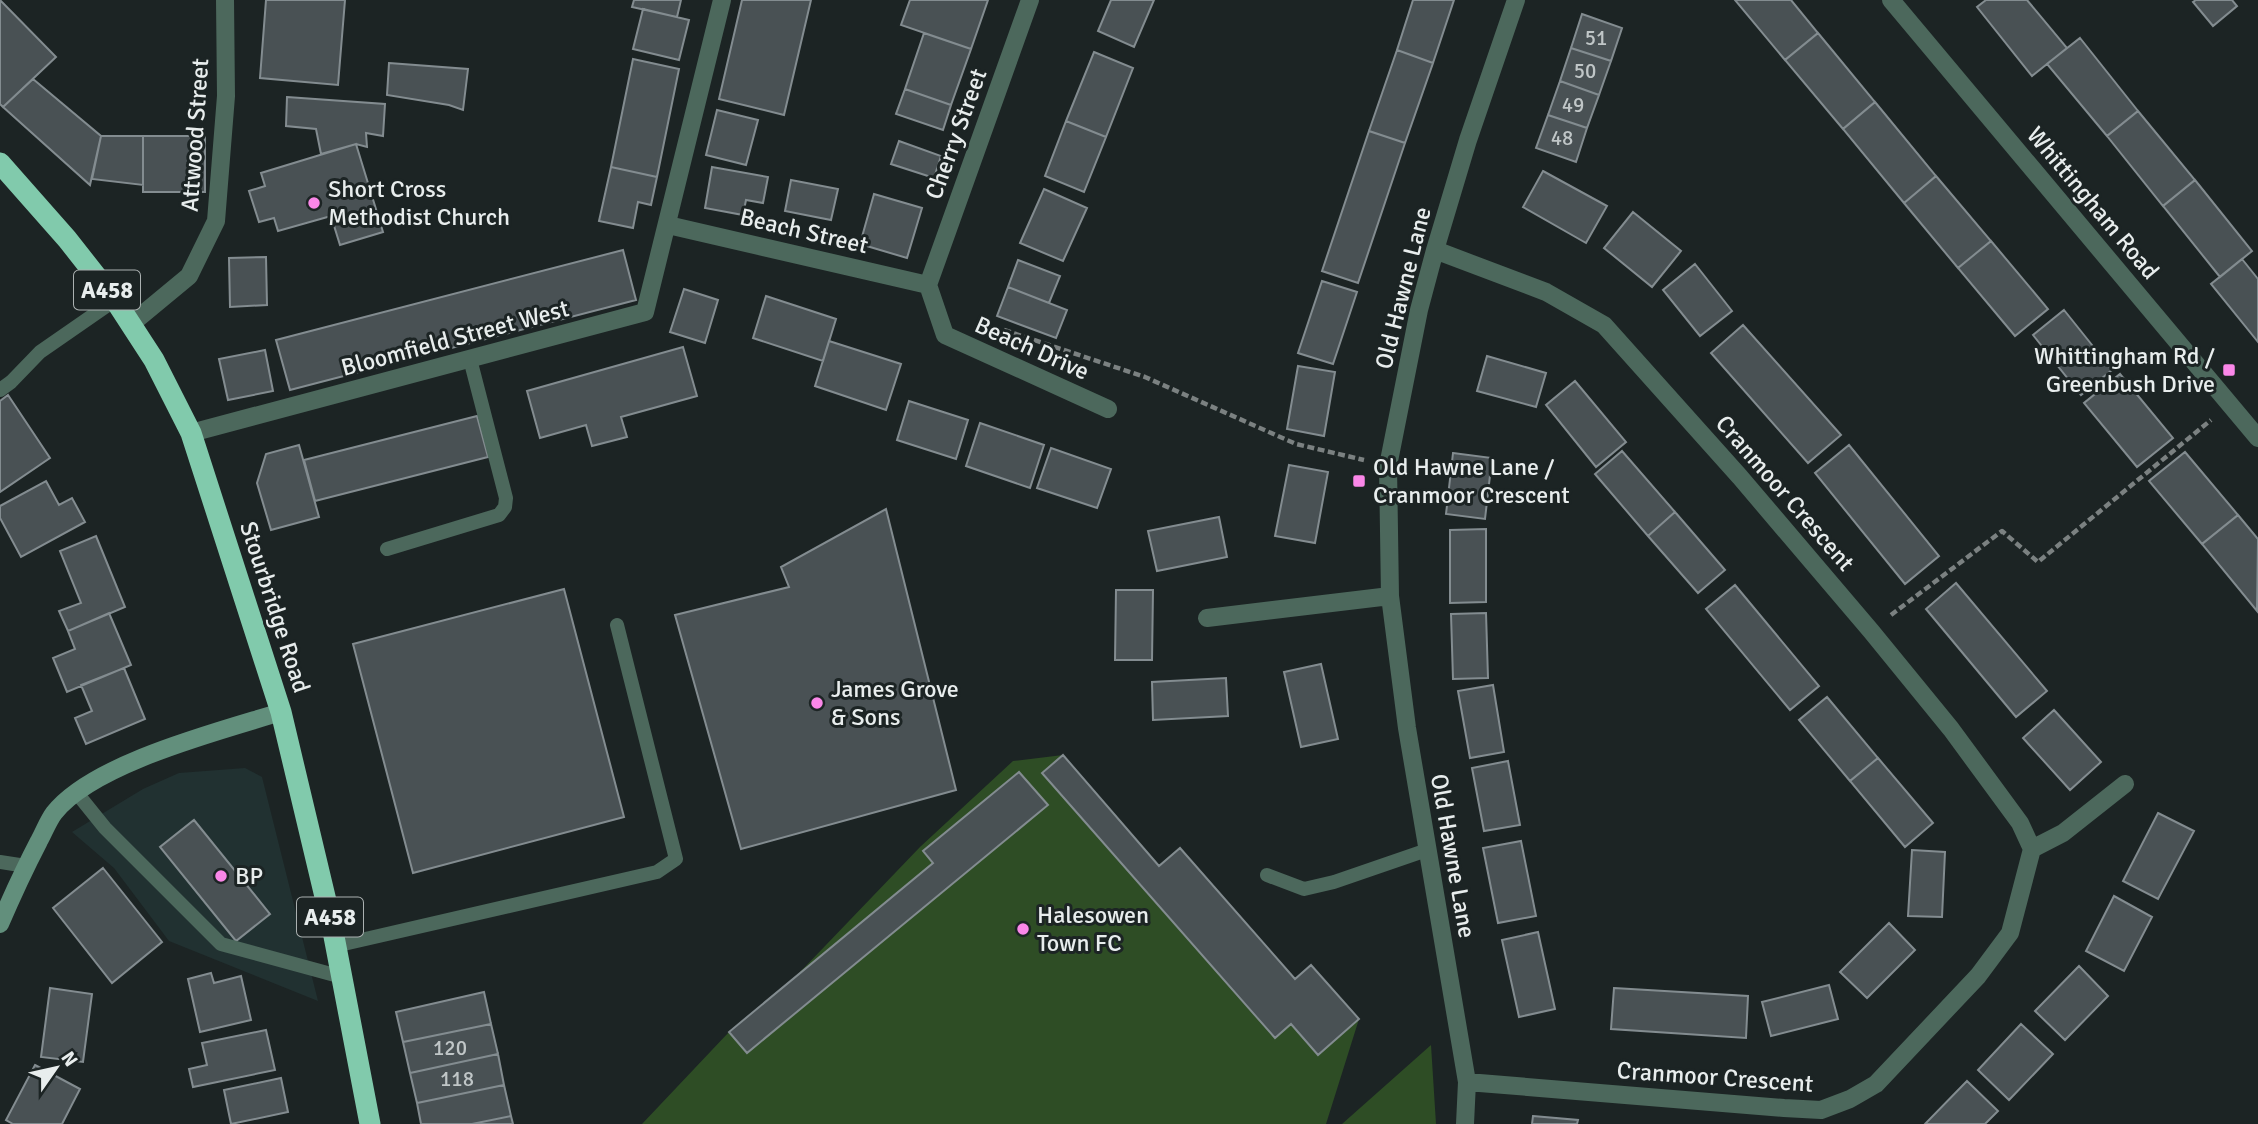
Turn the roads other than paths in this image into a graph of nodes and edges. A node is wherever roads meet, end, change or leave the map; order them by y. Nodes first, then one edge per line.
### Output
1 (225, 0) edge
2 (722, 0) edge
3 (1030, 0) edge
4 (1516, 0) edge
5 (1891, 0) edge
6 (0, 163) edge
7 (668, 225) junction
8 (1435, 250) junction
9 (928, 285) junction
10 (115, 300) junction
11 (131, 324) junction
12 (470, 359) junction
13 (0, 390) edge
14 (1108, 409) dead end
15 (191, 433) junction
16 (2258, 438) edge
17 (387, 549) dead end
18 (1390, 596) junction
19 (1207, 618) dead end
20 (617, 625) dead end
21 (281, 712) junction
22 (2125, 784) dead end
23 (76, 792) junction
24 (2032, 849) junction
25 (1427, 850) junction
26 (0, 862) edge
27 (26, 866) junction
28 (1267, 875) dead end
29 (0, 924) edge
30 (335, 946) junction
31 (342, 977) junction
32 (1466, 1082) junction
33 (370, 1124) edge
34 (1465, 1124) edge

1 - 11 street, Attwood Street
2 - 7 street
3 - 9 street, Cherry Street
4 - 8 street, Old Hawne Lane
5 - 16 street, Whittingham Road
6 - 10 highway, Stourbridge Road / A458
7 - 9 street, Beach Street
7 - 12 street, Bloomfield Street West
8 - 18 street, Old Hawne Lane
8 - 24 street, Cranmoor Crescent
9 - 14 street, Beach Drive
10 - 11 highway, Stourbridge Road / A458
10 - 13 lane
11 - 15 highway, Stourbridge Road / A458
12 - 15 street, Bloomfield Street West
12 - 17 lane
15 - 21 highway, Stourbridge Road / A458
18 - 19 street
18 - 25 street, Old Hawne Lane
20 - 30 lane
21 - 23 street
21 - 30 highway, Stourbridge Road / A458
22 - 24 street
23 - 27 street
23 - 31 lane
24 - 32 street, Cranmoor Crescent
25 - 28 lane
25 - 32 street, Old Hawne Lane
26 - 27 lane
27 - 29 street
30 - 31 highway, Stourbridge Road / A458
31 - 33 highway, Stourbridge Road / A458
32 - 34 street, Old Hawne Lane

